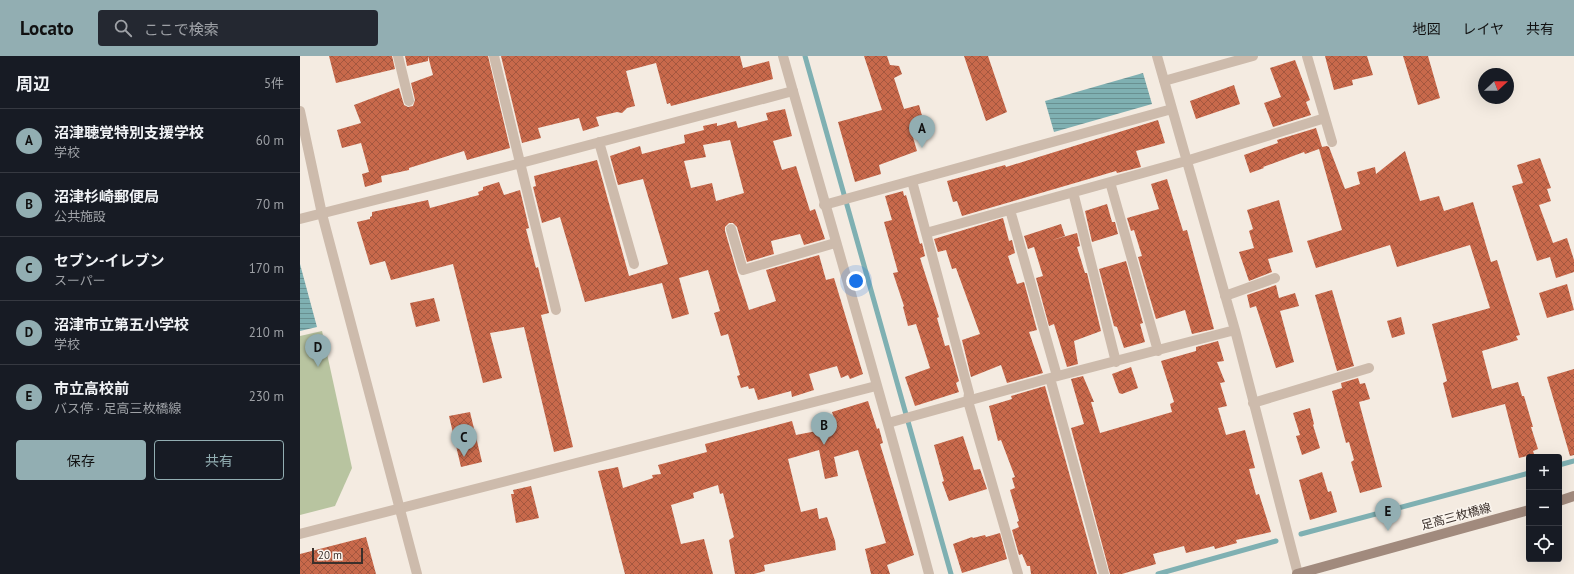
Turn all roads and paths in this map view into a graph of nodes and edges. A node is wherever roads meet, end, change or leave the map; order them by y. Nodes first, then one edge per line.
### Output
1 (398, 56) edge
2 (494, 56) edge
3 (783, 56) edge
4 (1158, 56) edge
5 (1253, 56) edge
6 (1307, 56) edge
7 (1164, 81) junction
8 (793, 91) junction
9 (409, 101) dead end
10 (1172, 110) junction
11 (300, 112) edge
12 (1325, 118) junction
13 (599, 142) junction
14 (1332, 142) dead end
15 (1186, 161) junction
16 (521, 163) junction
17 (912, 181) junction
18 (1110, 182) junction
19 (1073, 192) junction
20 (824, 205) junction
21 (1010, 210) junction
22 (322, 214) junction
23 (300, 219) edge
24 (731, 229) dead end
25 (926, 233) junction
26 (835, 243) junction
27 (634, 264) dead end
28 (1275, 278) dead end
29 (1225, 296) junction
30 (556, 310) dead end
31 (1235, 330) junction
32 (1158, 351) junction
33 (1116, 362) junction
34 (1369, 368) dead end
35 (1054, 377) junction
36 (876, 386) junction
37 (968, 401) junction
38 (1253, 403) junction
39 (888, 422) junction
40 (1574, 496) edge
41 (1562, 500) edge
42 (400, 510) junction
43 (1526, 511) edge
44 (300, 534) edge
45 (1320, 571) edge
46 (417, 574) edge
47 (929, 574) edge
48 (1018, 574) edge
49 (1104, 574) edge
50 (1297, 574) edge

1 - 9 street
2 - 16 street
3 - 8 street
4 - 7 street
5 - 7 street
6 - 12 street
7 - 10 street
8 - 13 street
8 - 20 street
10 - 15 street
10 - 17 street
11 - 22 street
12 - 14 street
12 - 15 street
13 - 16 street
13 - 27 street
15 - 18 street
15 - 29 street
16 - 22 street
16 - 30 street
17 - 20 street
17 - 25 street
18 - 19 street
18 - 32 street
19 - 21 street
19 - 33 street
20 - 26 street
21 - 25 street
21 - 35 street
22 - 23 street
22 - 42 street
24 - 26 street
25 - 37 street
26 - 36 street
28 - 29 street
29 - 31 street
31 - 32 street
31 - 38 street
32 - 33 street
33 - 35 street
34 - 38 street
35 - 37 street
35 - 49 street
36 - 39 street
36 - 42 street
37 - 39 street
37 - 48 street
38 - 50 street
39 - 47 street
40 - 41 main road
42 - 44 street
42 - 46 street
43 - 45 main road, 足高三枚橋線
45 - 50 main road, 足高三枚橋線

